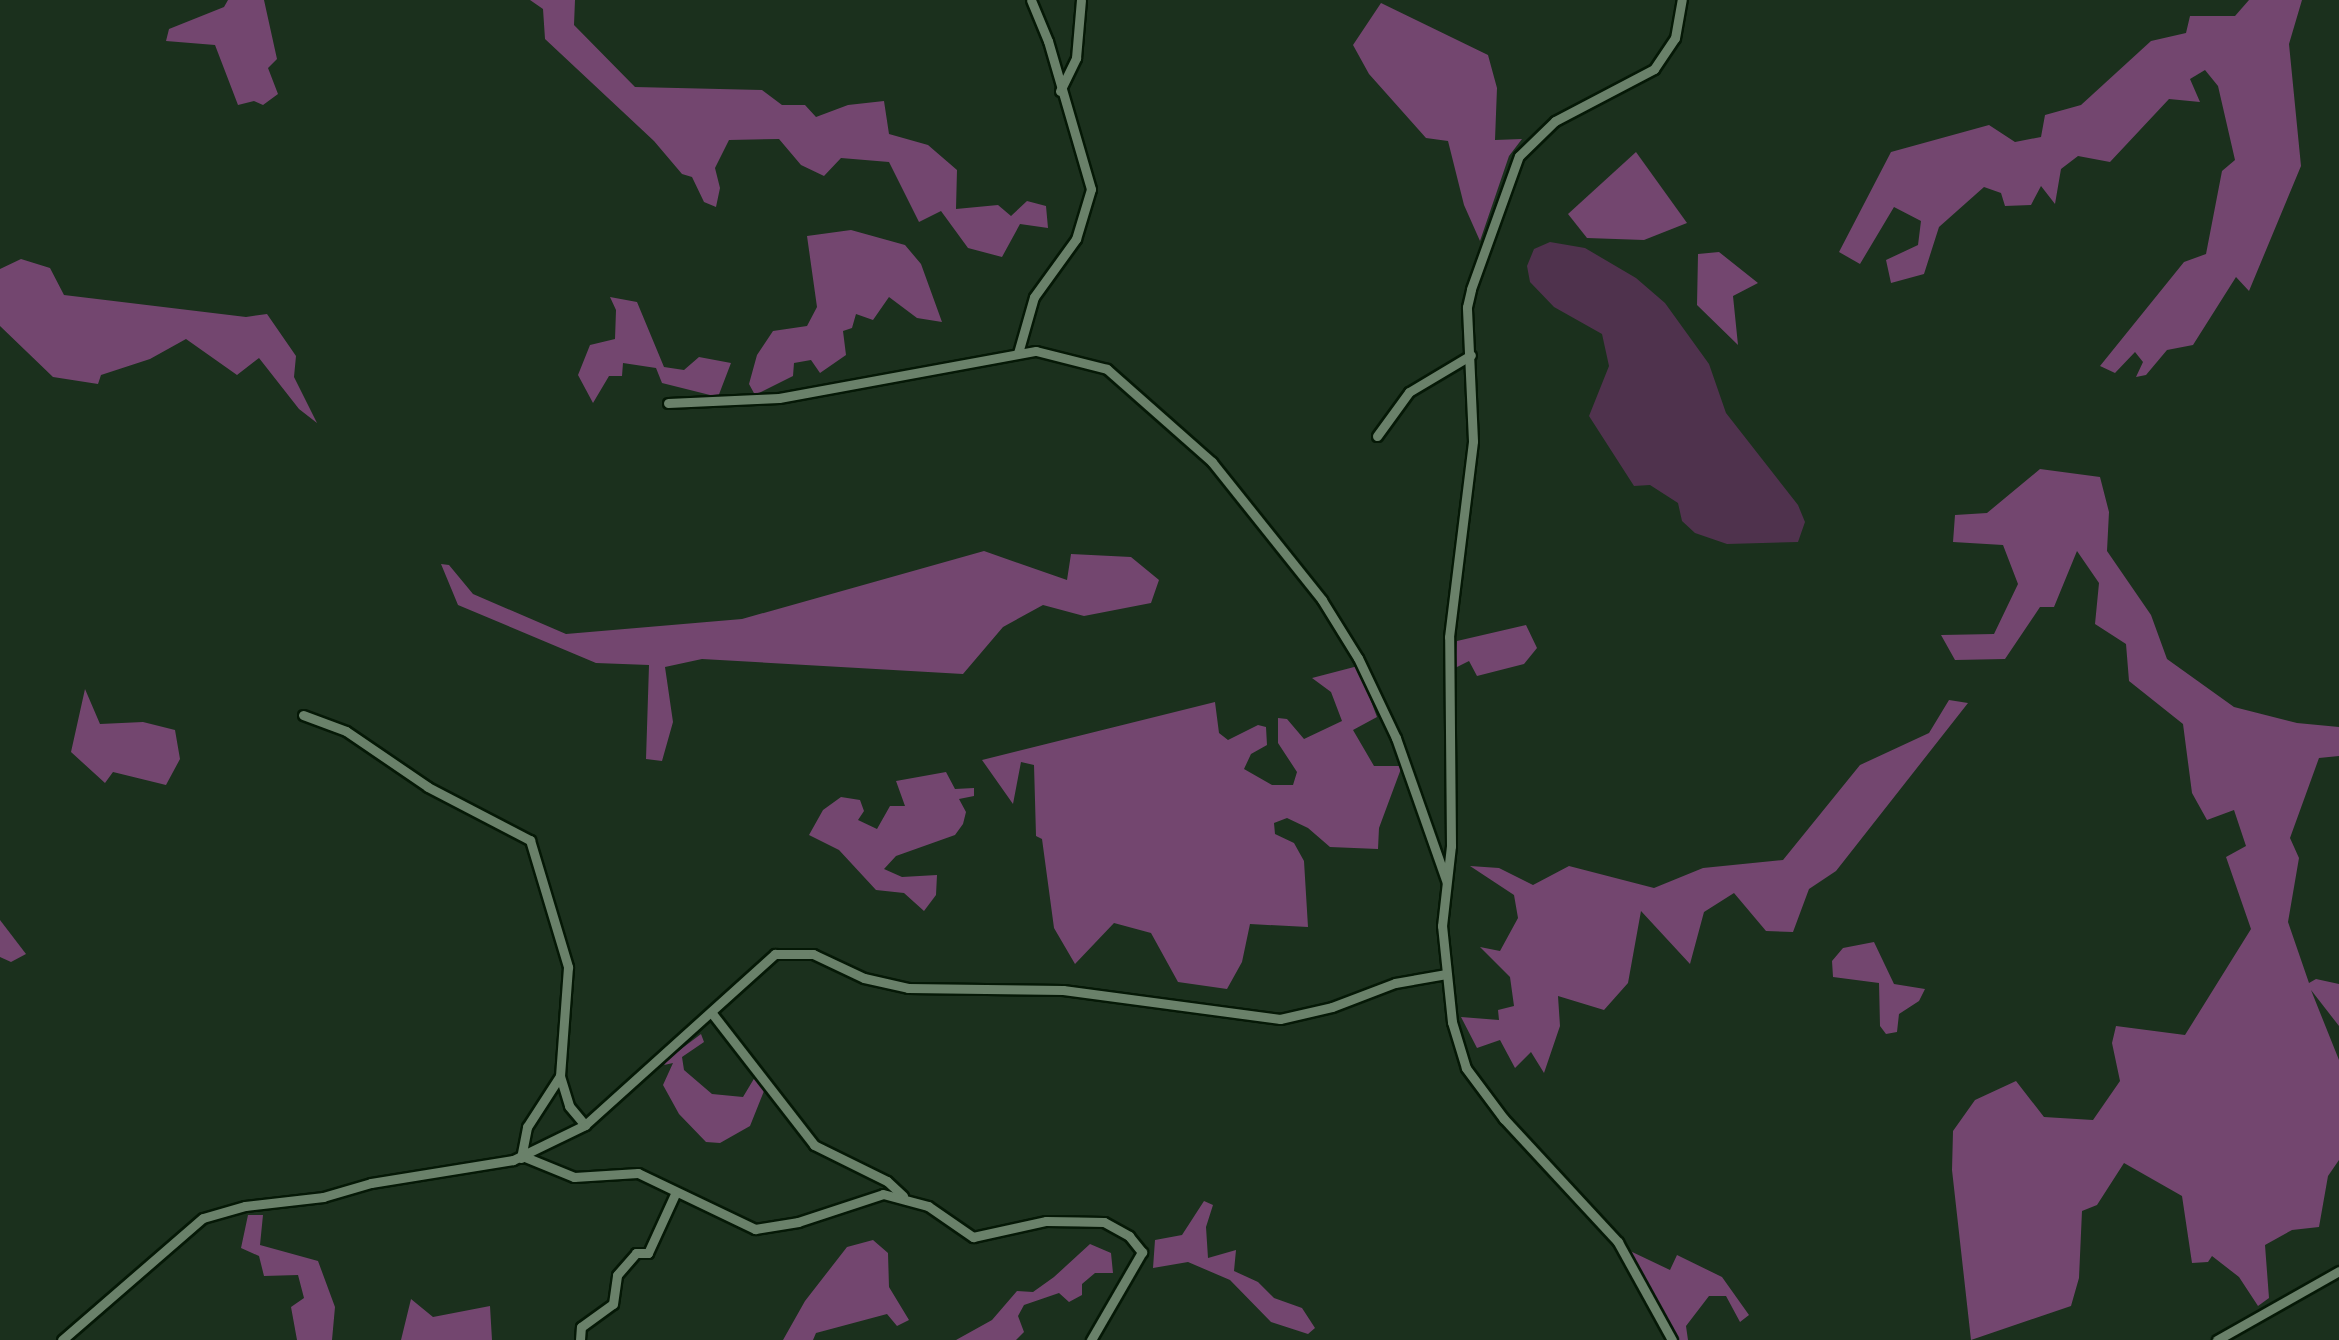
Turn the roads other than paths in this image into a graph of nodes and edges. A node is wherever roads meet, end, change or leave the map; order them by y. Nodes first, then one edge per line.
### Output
1 (1031, 0) edge
2 (1081, 0) edge
3 (1682, 0) edge
4 (1060, 91) junction
5 (1018, 353) junction
6 (1471, 355) junction
7 (668, 403) dead end
8 (1377, 436) dead end
9 (303, 715) dead end
10 (1447, 883) junction
11 (1446, 974) junction
12 (711, 1012) junction
13 (560, 1076) junction
14 (585, 1125) junction
15 (523, 1157) junction
16 (675, 1194) junction
17 (903, 1196) junction
18 (2339, 1271) edge
19 (62, 1340) edge
20 (580, 1340) edge
21 (1091, 1340) edge
22 (1672, 1340) edge
23 (2217, 1340) edge

1 - 4 street
2 - 4 street
3 - 6 street
4 - 5 street
5 - 7 street
5 - 10 street
6 - 8 street
6 - 10 street
9 - 13 street
10 - 11 street
11 - 12 street
11 - 22 street
12 - 14 street
12 - 17 street
13 - 14 street
13 - 15 street
14 - 15 street
15 - 16 street
15 - 19 street
16 - 17 street
16 - 20 street
17 - 21 street
18 - 23 street

